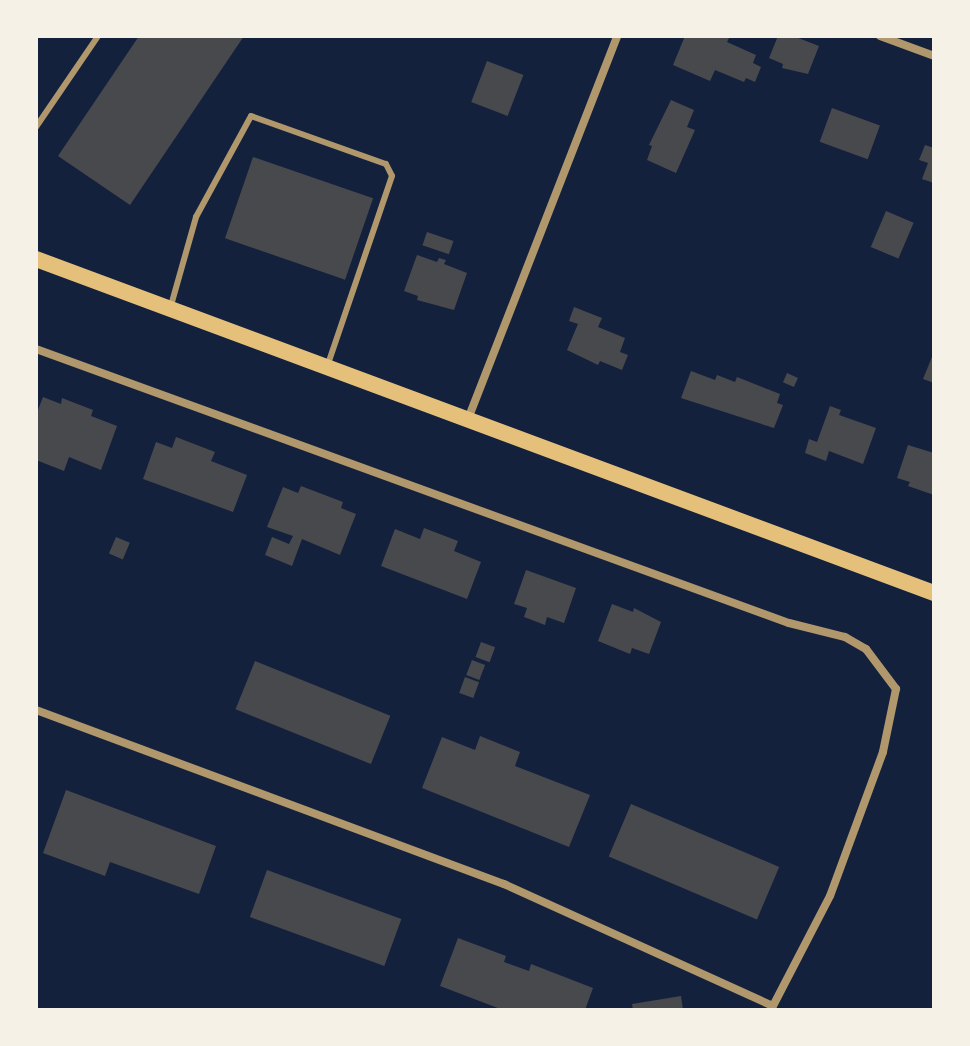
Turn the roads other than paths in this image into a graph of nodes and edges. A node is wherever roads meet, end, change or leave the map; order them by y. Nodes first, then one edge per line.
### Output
1 (98, 36) edge
2 (617, 36) edge
3 (880, 36) edge
4 (934, 56) edge
5 (36, 127) edge
6 (36, 259) edge
7 (170, 309) junction
8 (36, 349) edge
9 (327, 367) junction
10 (468, 419) junction
11 (934, 593) edge
12 (36, 710) edge
13 (772, 1008) edge

1 - 5 lane
2 - 10 street
3 - 4 street
6 - 7 main road
7 - 9 main road
7 - 9 lane
8 - 13 street
9 - 10 main road
10 - 11 main road
12 - 13 street

